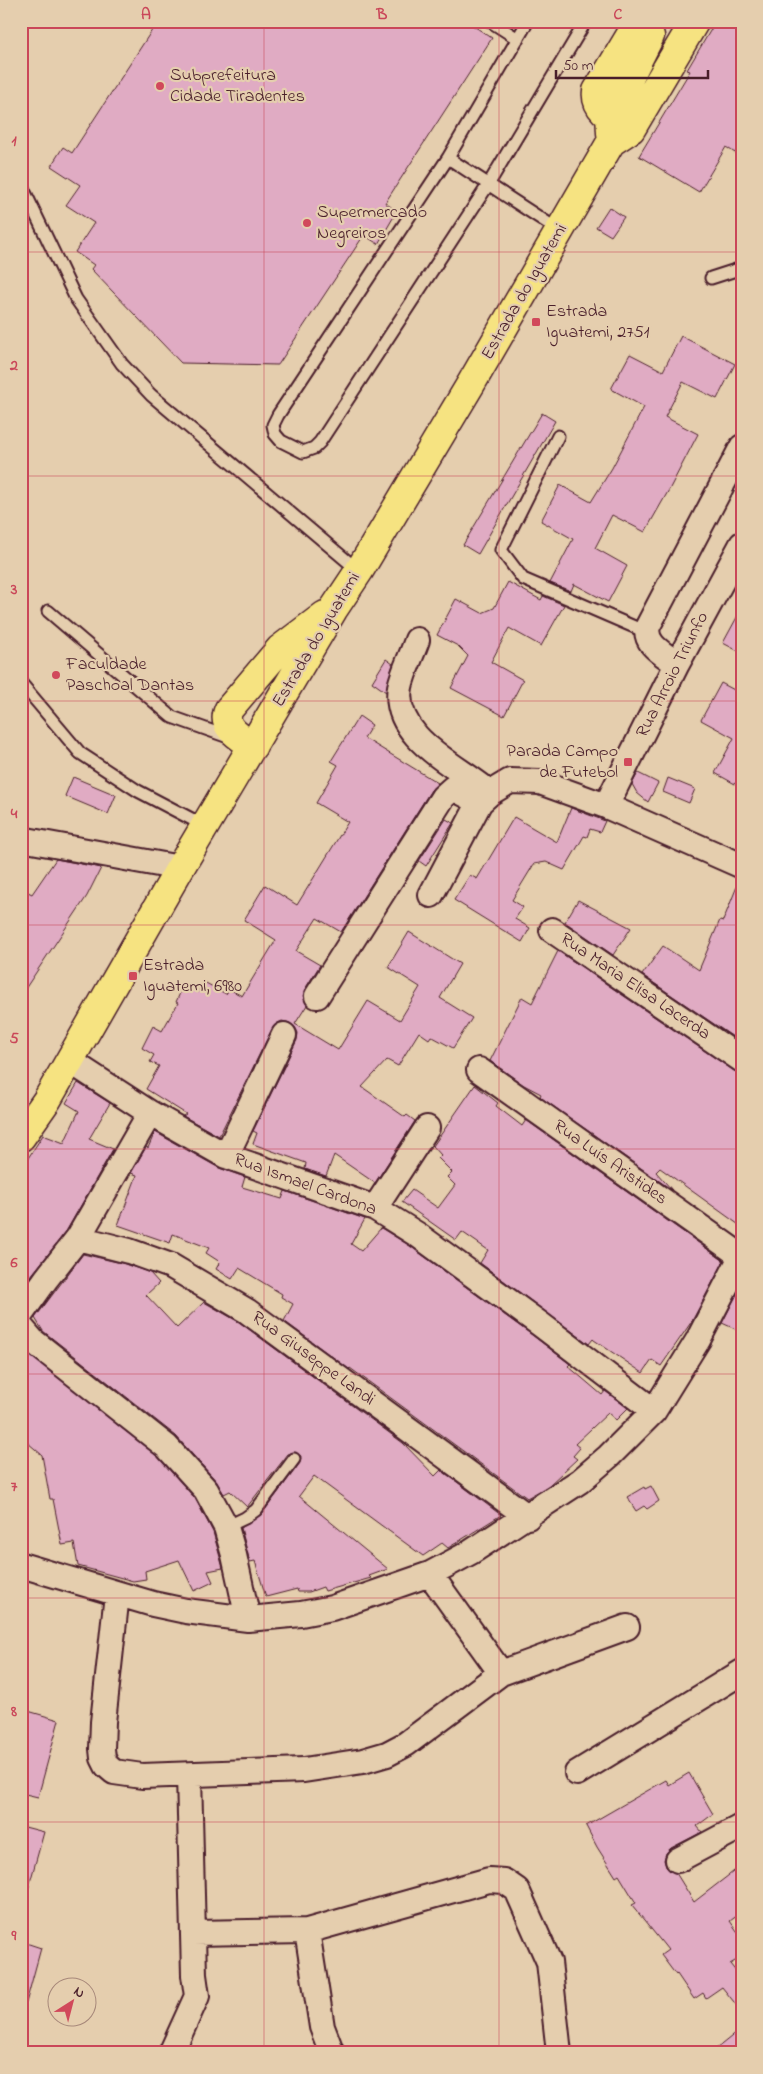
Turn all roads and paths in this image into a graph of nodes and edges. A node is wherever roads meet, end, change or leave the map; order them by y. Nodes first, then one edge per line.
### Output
1 (490, 21) edge
2 (528, 21) edge
3 (586, 21) edge
4 (638, 21) edge
5 (657, 21) edge
6 (695, 21) edge
7 (518, 39) junction
8 (617, 129) junction
9 (448, 158) junction
10 (488, 185) junction
11 (22, 186) edge
12 (560, 231) junction
13 (742, 268) edge
14 (711, 278) dead end
15 (558, 436) dead end
16 (742, 447) edge
17 (742, 544) edge
18 (359, 570) junction
19 (48, 610) dead end
20 (333, 610) junction
21 (646, 632) junction
22 (417, 640) dead end
23 (677, 664) junction
24 (21, 682) edge
25 (253, 746) junction
26 (485, 797) junction
27 (606, 806) junction
28 (205, 826) junction
29 (21, 839) edge
30 (742, 866) edge
31 (180, 868) junction
32 (431, 895) dead end
33 (552, 930) dead end
34 (317, 996) dead end
35 (284, 1035) dead end
36 (742, 1060) edge
37 (70, 1061) junction
38 (479, 1070) dead end
39 (150, 1113) junction
40 (427, 1128) dead end
41 (21, 1137) edge
42 (226, 1156) junction
43 (375, 1208) junction
44 (78, 1238) junction
45 (741, 1255) edge
46 (21, 1314) edge
47 (21, 1327) edge
48 (654, 1411) junction
49 (294, 1460) dead end
50 (528, 1517) junction
51 (226, 1527) junction
52 (21, 1564) edge
53 (430, 1574) junction
54 (117, 1594) junction
55 (248, 1618) junction
56 (627, 1627) dead end
57 (742, 1672) edge
58 (501, 1673) junction
59 (577, 1773) dead end
60 (189, 1775) junction
61 (742, 1826) edge
62 (678, 1860) dead end
63 (307, 1931) junction
64 (194, 1933) junction
65 (173, 2053) edge
66 (332, 2053) edge
67 (559, 2053) edge

1 - 7 lane
2 - 7 lane
3 - 10 lane
4 - 8 main road
5 - 8 main road, Estrada do Iguatemi
6 - 8 main road, Estrada do Iguatemi
7 - 9 lane
8 - 12 main road, Estrada do Iguatemi
9 - 10 lane
9 - 10 lane
10 - 12 lane
11 - 18 lane
12 - 18 main road, Estrada do Iguatemi
13 - 14 lane
15 - 21 lane
16 - 21 street
17 - 23 street, Rua Arroio Triunfo
18 - 20 main road, Estrada do Iguatemi
19 - 25 lane
20 - 25 main road, Estrada do Iguatemi
20 - 25 main road
21 - 23 street
22 - 26 street
23 - 27 street, Rua Arroio Triunfo
24 - 28 lane
25 - 28 main road, Estrada do Iguatemi
26 - 27 street
26 - 32 street
26 - 34 street
27 - 30 street
28 - 31 main road, Estrada do Iguatemi
29 - 31 street
31 - 37 main road, Estrada do Iguatemi
33 - 36 street, Rua Maria Elisa Lacerda
35 - 42 street
37 - 39 street, Rua Ismael Cardona
37 - 41 main road, Estrada do Iguatemi
38 - 45 street, Rua Luís Aristides
39 - 42 street, Rua Ismael Cardona
39 - 44 street
40 - 43 street
42 - 43 street, Rua Ismael Cardona
43 - 48 street, Rua Ismael Cardona
44 - 46 street
44 - 50 street, Rua Giuseppe Landi
45 - 48 street
47 - 51 street
48 - 50 street
49 - 51 lane
50 - 53 street
51 - 55 street
52 - 54 street
53 - 55 street
53 - 58 street
54 - 55 street
54 - 60 street
56 - 58 street
57 - 59 street
58 - 60 street
60 - 64 street
61 - 62 street
63 - 64 street
63 - 66 street
63 - 67 street
64 - 65 street

